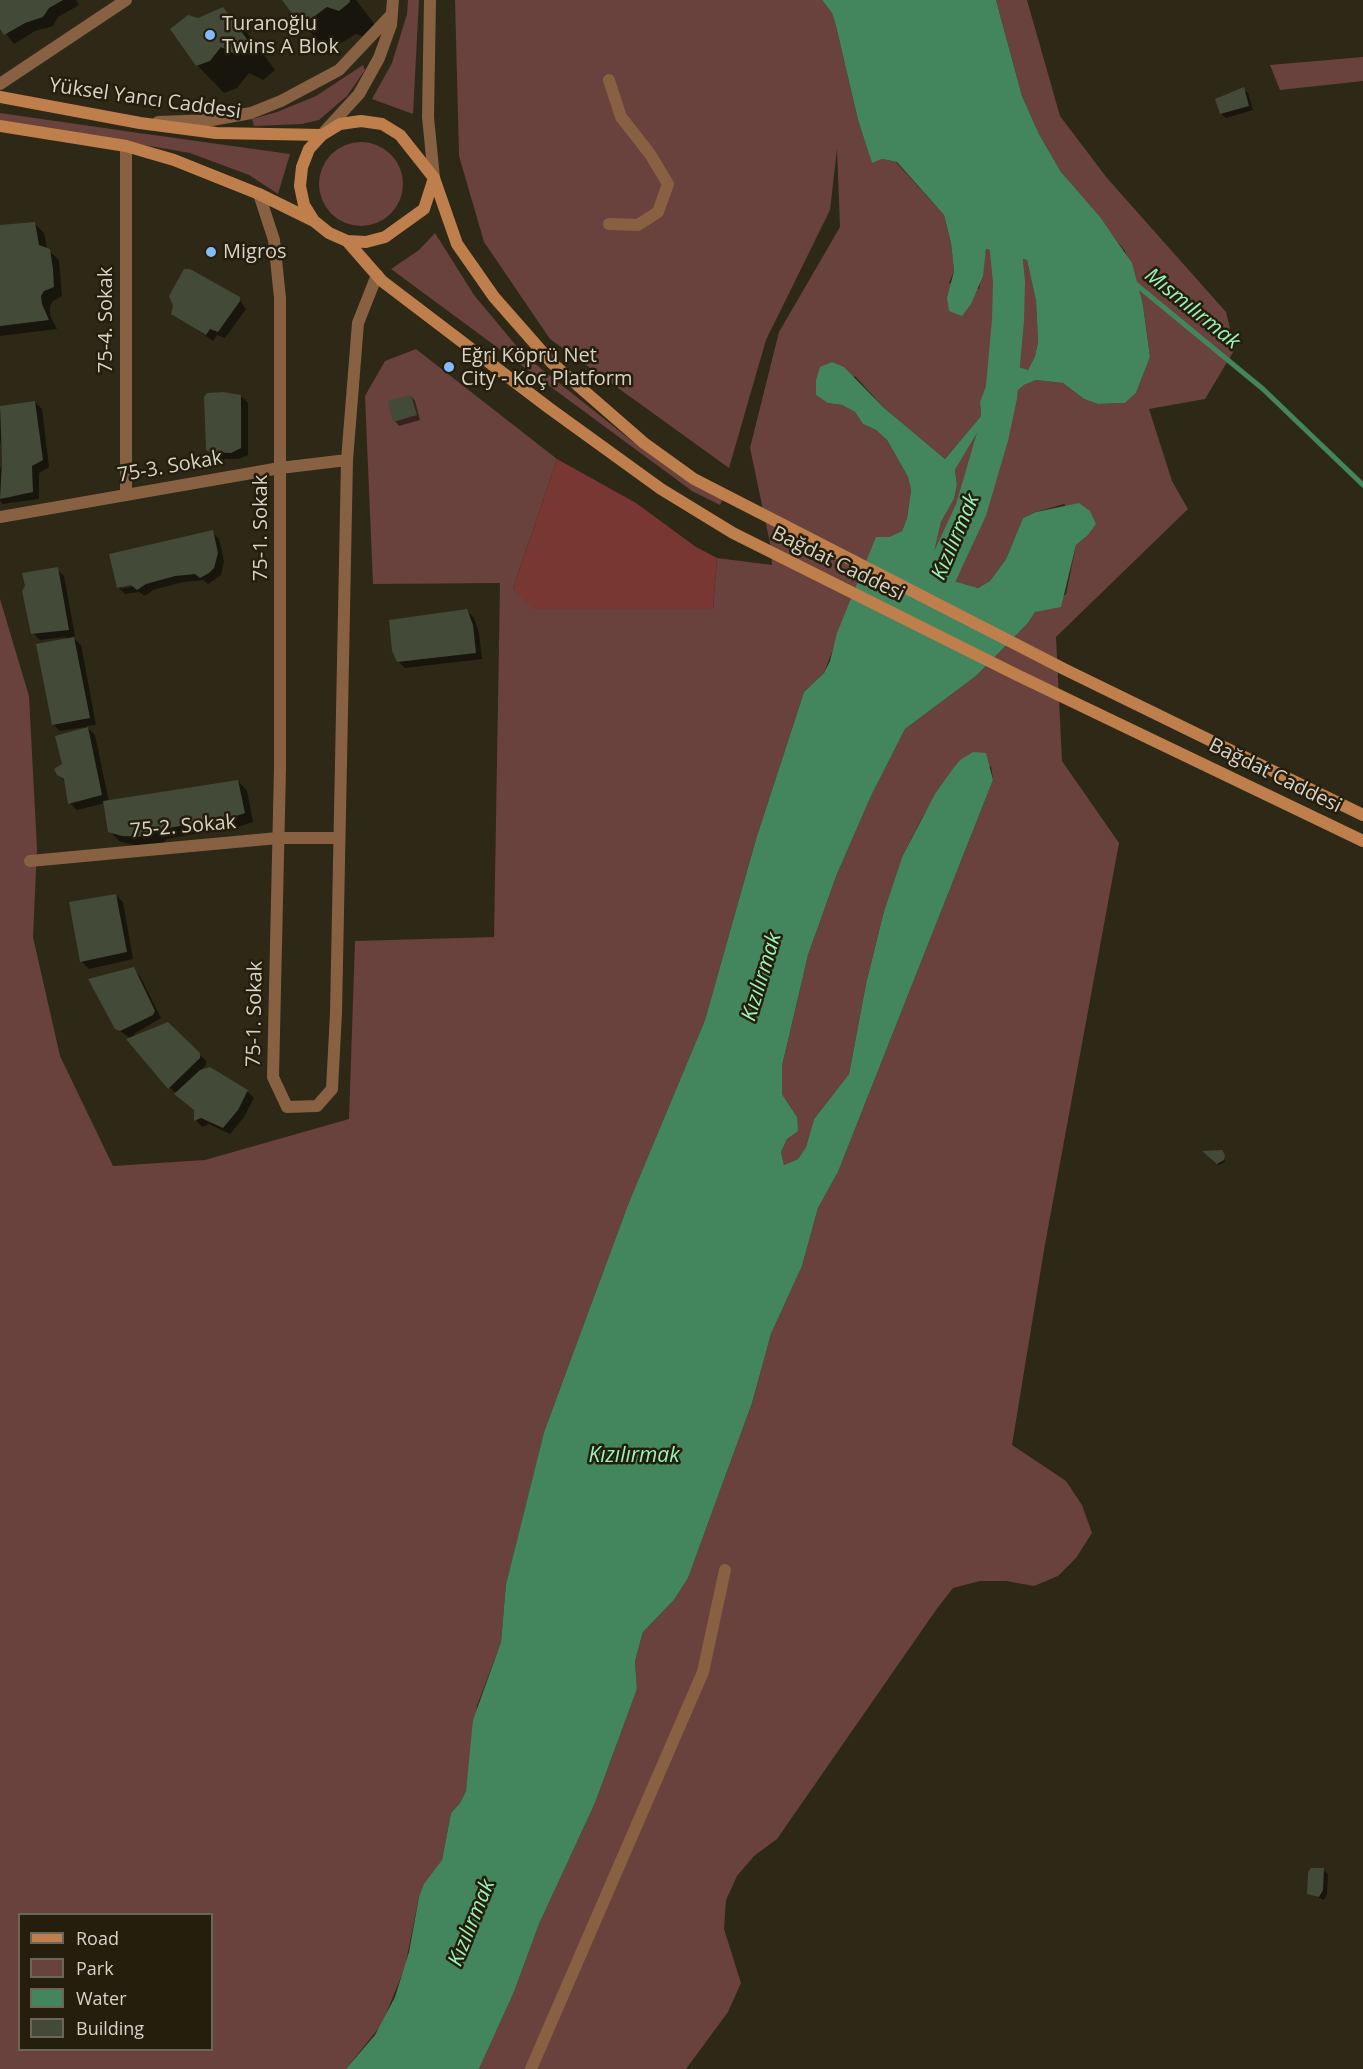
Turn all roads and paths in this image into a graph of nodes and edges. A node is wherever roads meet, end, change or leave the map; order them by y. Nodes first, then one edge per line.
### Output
1 (126, 0) edge
2 (393, 0) edge
3 (430, 0) edge
4 (392, 14) junction
5 (609, 80) dead end
6 (0, 84) edge
7 (0, 97) edge
8 (140, 123) junction
9 (0, 126) edge
10 (322, 135) junction
11 (126, 146) junction
12 (434, 178) junction
13 (259, 194) junction
14 (314, 221) junction
15 (609, 224) dead end
16 (347, 241) junction
17 (377, 275) junction
18 (347, 460) junction
19 (280, 468) junction
20 (126, 495) junction
21 (0, 517) edge
22 (1363, 815) edge
23 (278, 838) junction
24 (339, 838) junction
25 (1363, 841) edge
26 (30, 861) dead end
27 (725, 1570) dead end
28 (531, 2069) edge

1 - 6 street
2 - 4 street
3 - 12 street
4 - 8 street
4 - 10 street
5 - 15 street
7 - 8 main road, Yüksel Yancı Caddesi
8 - 10 main road, Yüksel Yancı Caddesi
9 - 11 main road
10 - 12 main road
10 - 14 main road
11 - 13 main road
11 - 20 street, 75-4. Sokak
12 - 16 main road
12 - 22 main road, Bağdat Caddesi
13 - 14 main road
13 - 19 street, 75-1. Sokak
14 - 16 main road
16 - 17 main road, Bağdat Caddesi
17 - 18 street, 75-1. Sokak
17 - 25 main road, Bağdat Caddesi
18 - 19 street, 75-3. Sokak
18 - 24 street, 75-1. Sokak
19 - 20 street, 75-3. Sokak
19 - 23 street, 75-1. Sokak
20 - 21 street, 75-3. Sokak
23 - 24 street, 75-2. Sokak
23 - 24 street, 75-1. Sokak
23 - 26 street, 75-2. Sokak
27 - 28 street

